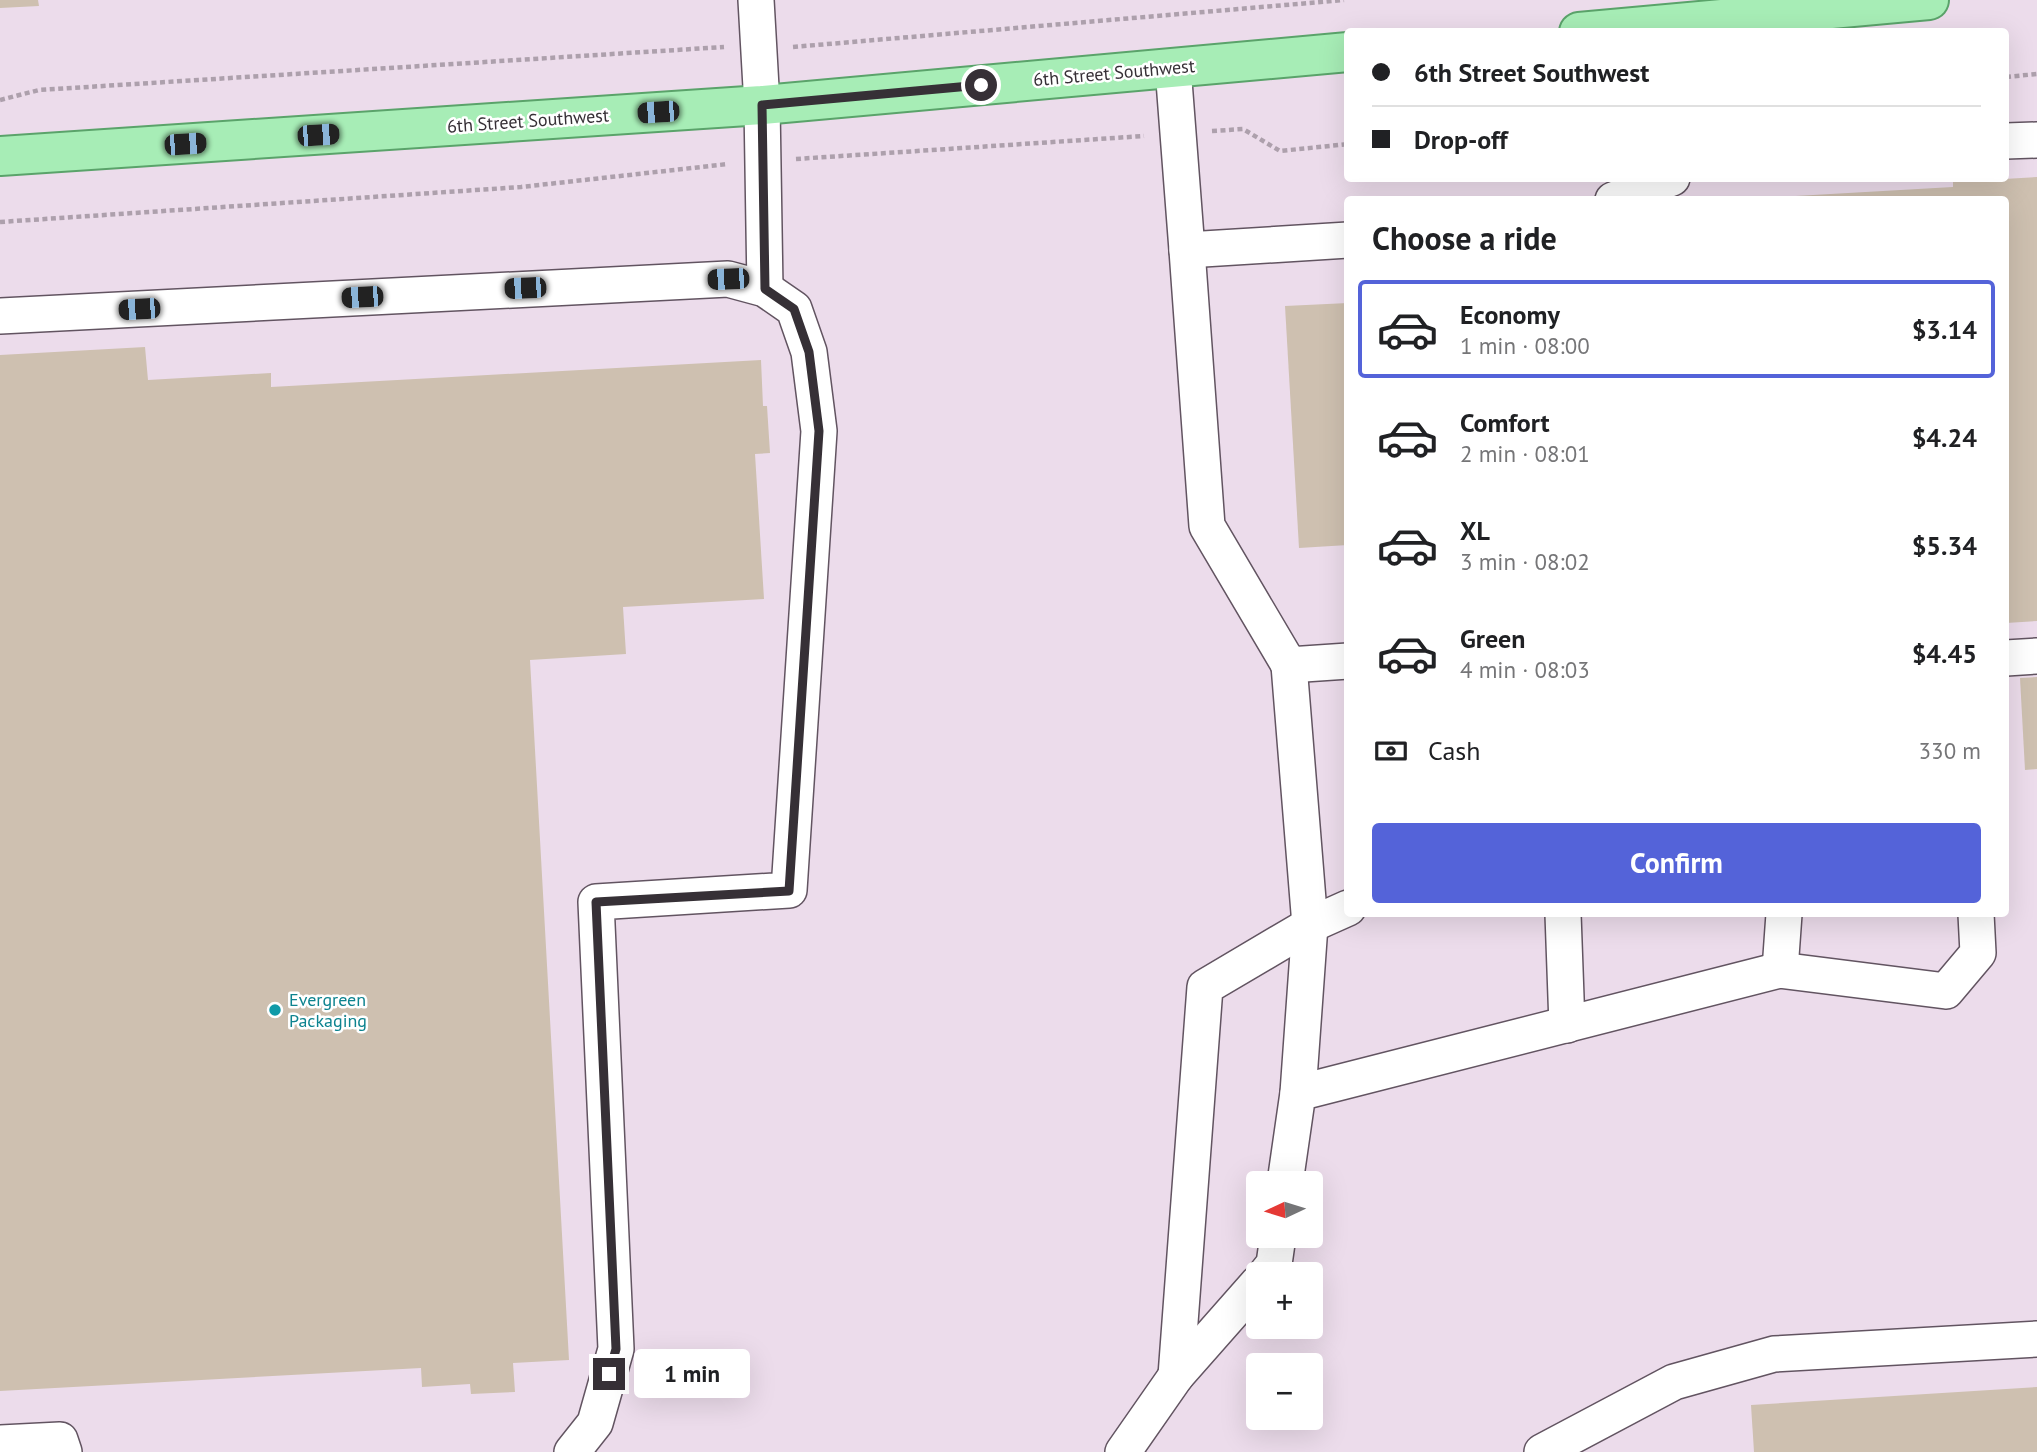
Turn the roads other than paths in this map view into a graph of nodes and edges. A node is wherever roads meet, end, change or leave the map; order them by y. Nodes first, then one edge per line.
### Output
1 (756, 0) edge
2 (1929, 0) edge
3 (1624, 28) edge
4 (1344, 52) edge
5 (1173, 68) junction
6 (762, 105) junction
7 (2037, 140) edge
8 (2009, 141) edge
9 (0, 156) edge
10 (1664, 182) edge
11 (1624, 196) edge
12 (1344, 240) edge
13 (1187, 250) junction
14 (765, 289) junction
15 (0, 316) edge
16 (2037, 656) edge
17 (2009, 658) edge
18 (1344, 661) edge
19 (1289, 666) junction
20 (1344, 910) edge
21 (1563, 917) edge
22 (1784, 917) edge
23 (1976, 917) edge
24 (1310, 925) junction
25 (1780, 970) junction
26 (1567, 1024) junction
27 (1297, 1093) junction
28 (1287, 1171) edge
29 (1246, 1297) edge
30 (2037, 1339) edge
31 (1176, 1377) junction
32 (596, 1438) edge
33 (0, 1443) edge
34 (64, 1452) edge
35 (572, 1452) edge
36 (1123, 1452) edge
37 (1542, 1452) edge

1 - 6 street
2 - 3 main road
4 - 5 main road, 6th Street Southwest
5 - 6 main road, 6th Street Southwest
5 - 13 street
6 - 9 main road, 6th Street Southwest
6 - 14 street
7 - 8 street
10 - 11 street
12 - 13 street
13 - 19 street
14 - 15 street
14 - 32 street
16 - 17 street
18 - 19 street
19 - 24 street
20 - 24 street
21 - 26 street
22 - 25 street
23 - 25 street
24 - 27 street
24 - 31 street
25 - 26 street
26 - 27 street
27 - 28 street
29 - 31 street
30 - 37 street
31 - 36 street
32 - 35 street
33 - 34 street

